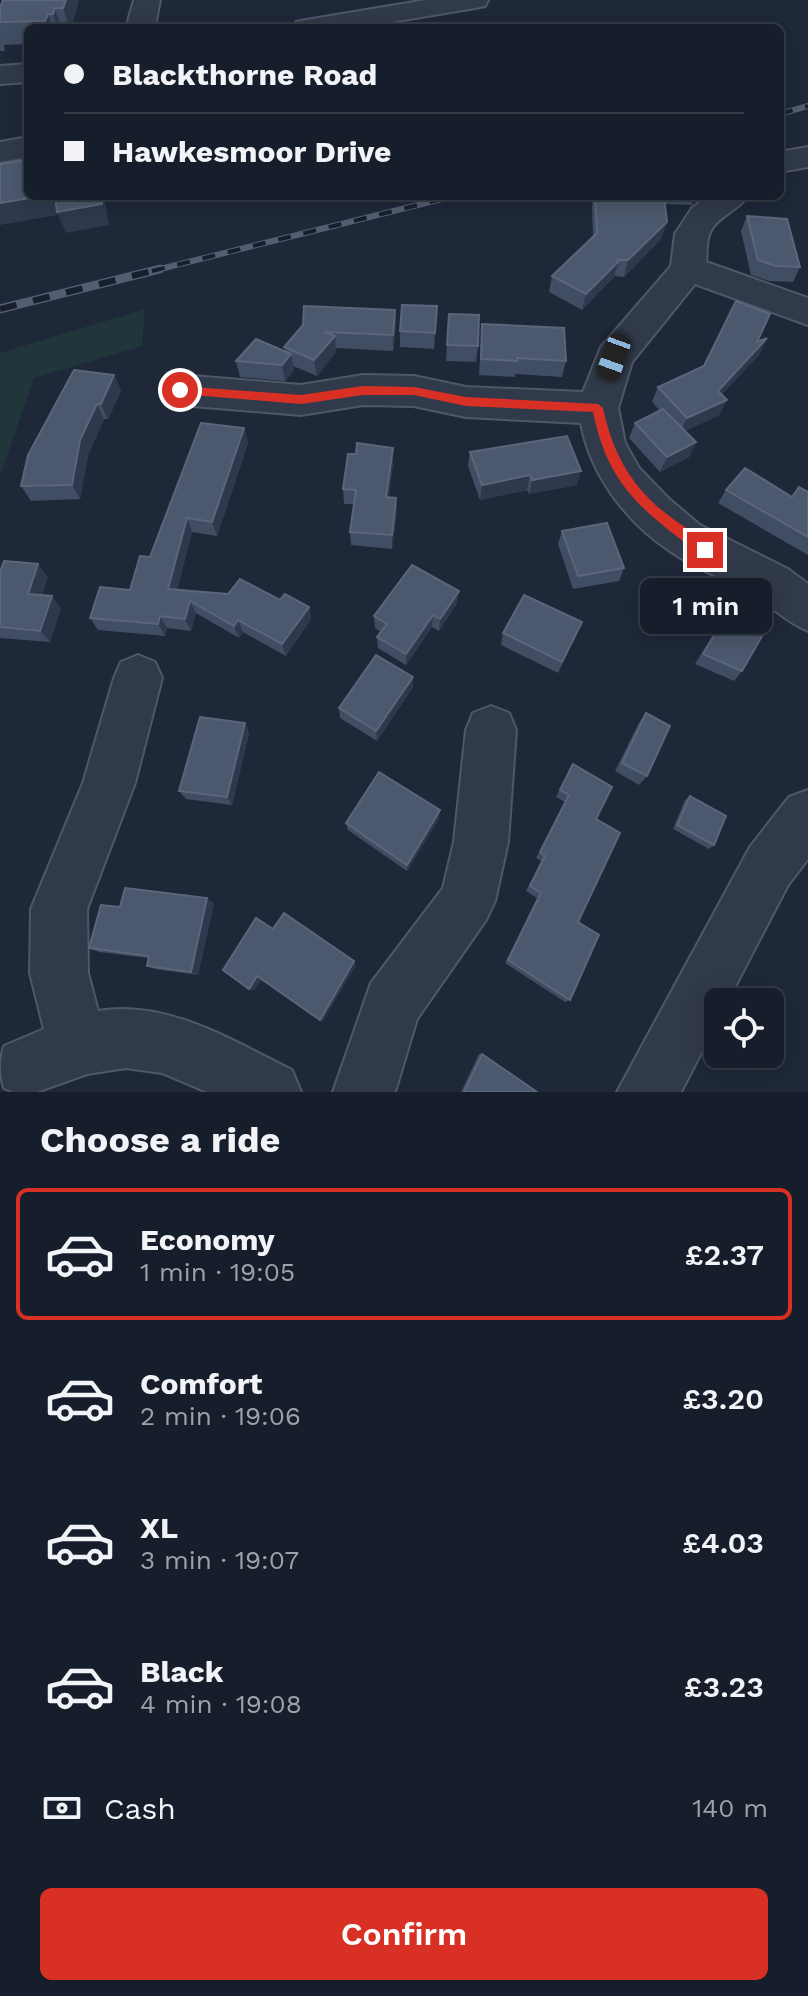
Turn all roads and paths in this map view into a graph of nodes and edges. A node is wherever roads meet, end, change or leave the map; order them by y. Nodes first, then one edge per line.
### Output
1 (147, 0) edge
2 (475, 0) edge
3 (144, 24) edge
4 (330, 24) edge
5 (24, 73) edge
6 (0, 75) edge
7 (24, 148) edge
8 (0, 152) edge
9 (808, 157) edge
10 (784, 172) edge
11 (726, 200) edge
12 (688, 269) junction
13 (808, 312) edge
14 (179, 388) dead end
15 (598, 408) junction
16 (808, 610) edge
17 (141, 669) dead end
18 (494, 719) dead end
19 (808, 816) edge
20 (270, 1092) edge
21 (364, 1092) edge
22 (648, 1092) edge

1 - 3 street
2 - 4 street
5 - 6 street
7 - 8 street
9 - 10 street
11 - 12 street
12 - 13 street
12 - 15 street
14 - 15 street
15 - 16 street
17 - 20 street
18 - 21 street
19 - 22 street

